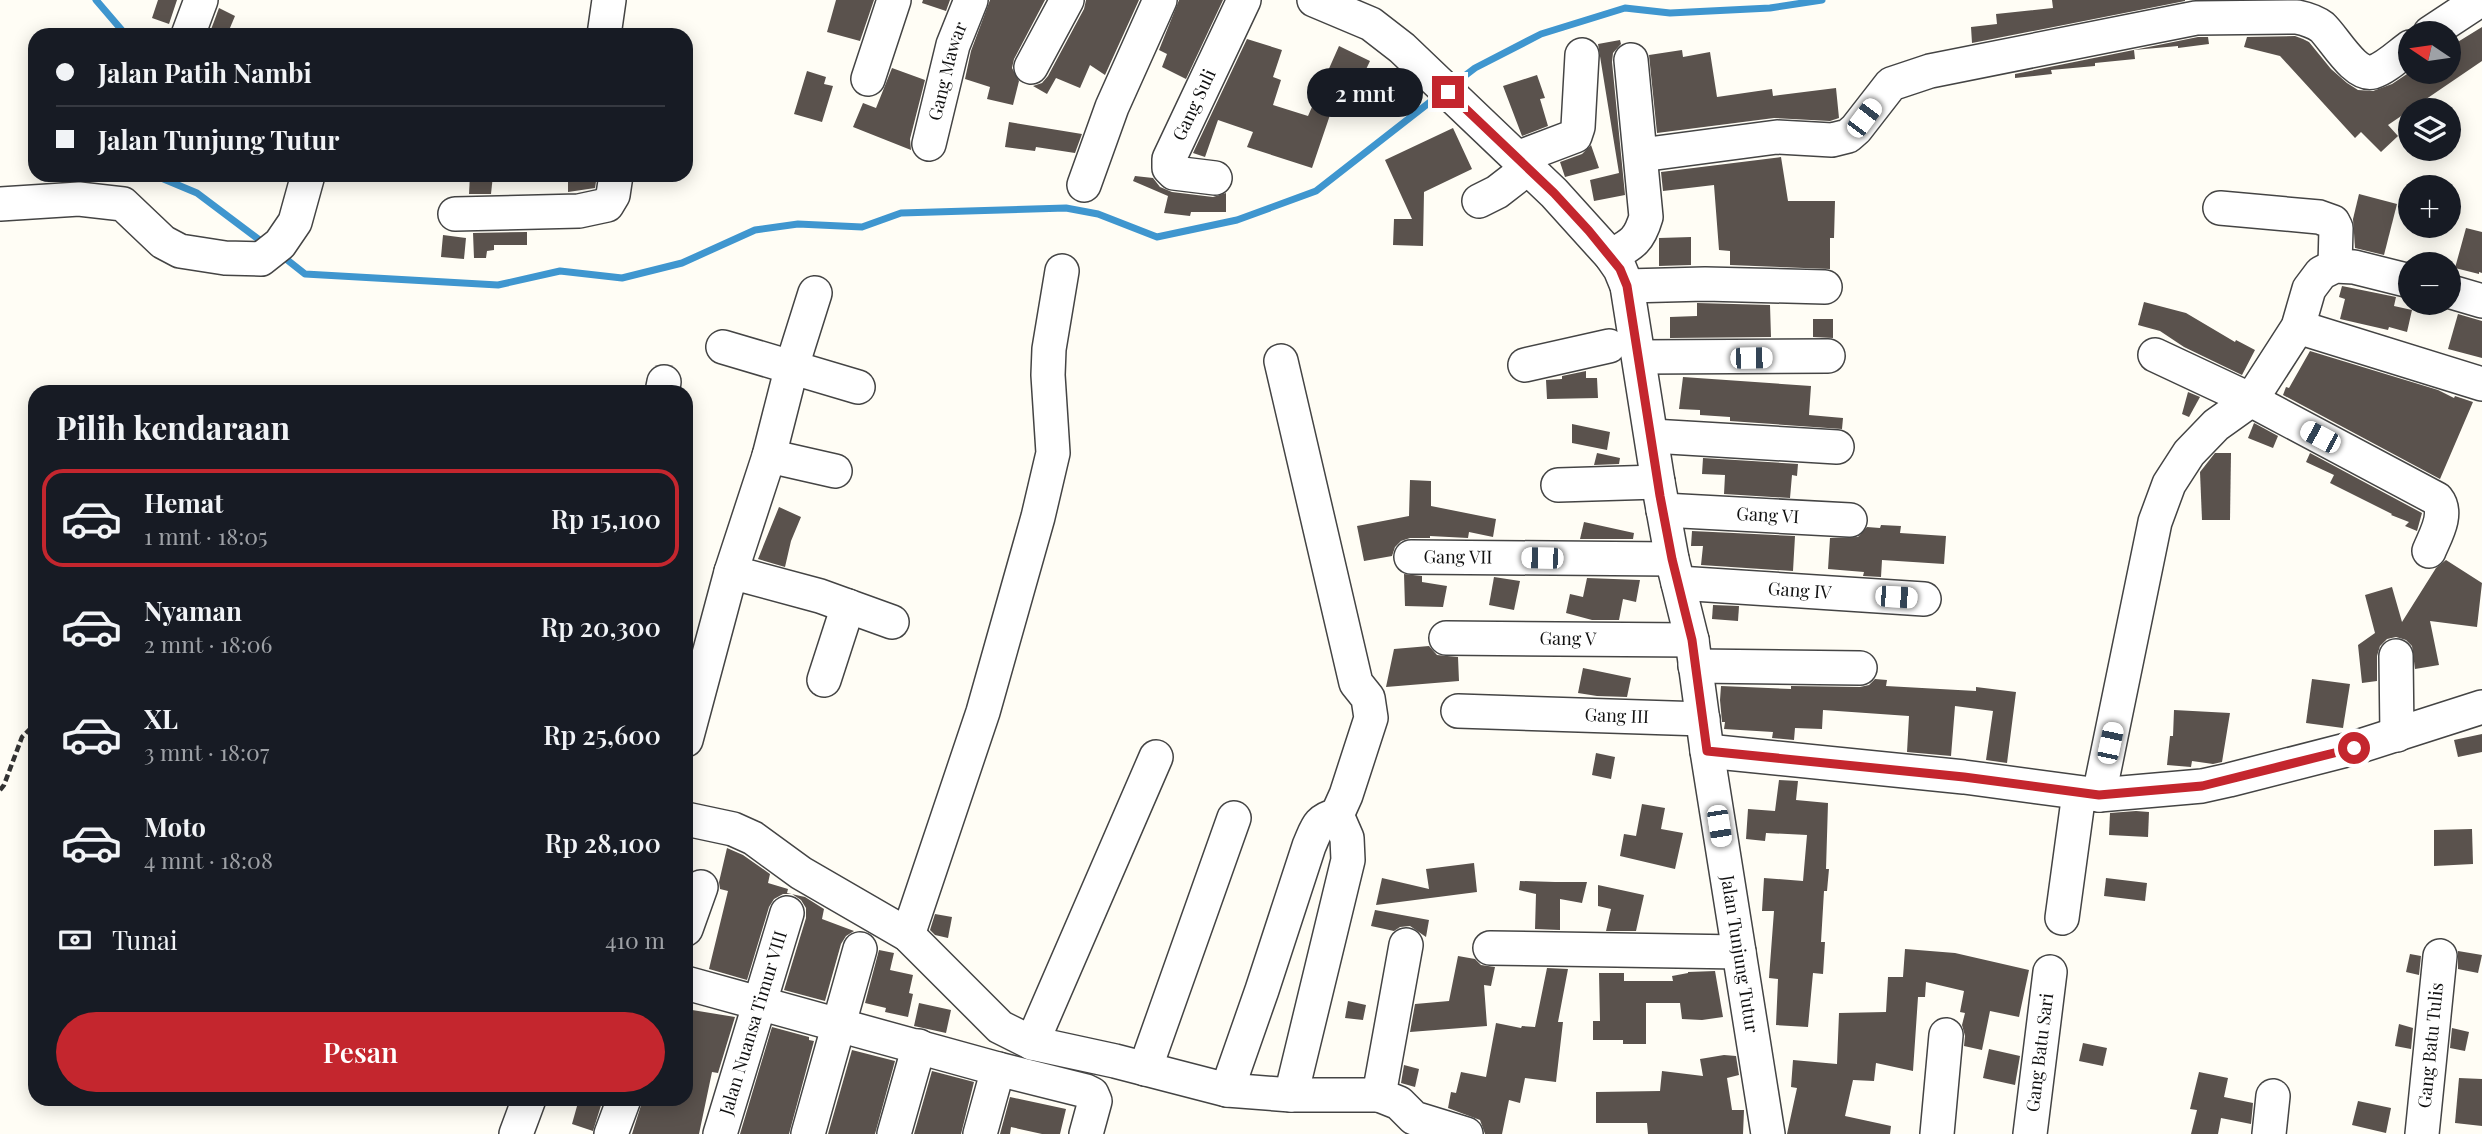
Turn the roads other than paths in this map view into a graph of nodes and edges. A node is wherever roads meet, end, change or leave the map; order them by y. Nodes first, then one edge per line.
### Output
1 (201, 0) edge
2 (609, 0) edge
3 (894, 0) edge
4 (971, 0) edge
5 (1067, 0) edge
6 (1160, 0) edge
7 (1244, 0) edge
8 (1314, 0) edge
9 (2480, 0) edge
10 (2448, 21) edge
11 (191, 28) edge
12 (605, 28) edge
13 (1582, 55) dead end
14 (2398, 56) edge
15 (1631, 60) dead end
16 (1031, 67) dead end
17 (868, 79) dead end
18 (929, 144) dead end
19 (1641, 155) junction
20 (1522, 163) junction
21 (1214, 178) dead end
22 (306, 182) edge
23 (615, 182) edge
24 (1084, 185) dead end
25 (1479, 201) dead end
26 (0, 204) edge
27 (2220, 208) dead end
28 (455, 214) dead end
29 (1611, 256) junction
30 (2334, 266) junction
31 (1062, 271) dead end
32 (2398, 278) edge
33 (1627, 286) junction
34 (1825, 287) dead end
35 (815, 293) dead end
36 (2461, 294) edge
37 (2482, 300) edge
38 (2298, 327) junction
39 (723, 346) dead end
40 (1624, 352) junction
41 (2155, 355) dead end
42 (1828, 356) dead end
43 (1281, 361) dead end
44 (1525, 365) dead end
45 (792, 366) junction
46 (2482, 384) edge
47 (858, 387) dead end
48 (2250, 400) junction
49 (1652, 436) junction
50 (1837, 447) dead end
51 (769, 456) junction
52 (835, 471) dead end
53 (1558, 485) dead end
54 (1669, 501) junction
55 (1850, 520) dead end
56 (2428, 551) dead end
57 (1411, 557) dead end
58 (1675, 571) junction
59 (731, 572) junction
60 (1924, 599) dead end
61 (848, 606) junction
62 (892, 622) dead end
63 (1446, 638) dead end
64 (1694, 653) junction
65 (2396, 656) dead end
66 (1860, 668) dead end
67 (824, 680) dead end
68 (2482, 707) edge
69 (1458, 711) dead end
70 (693, 714) edge
71 (1703, 719) junction
72 (2397, 735) junction
73 (1707, 751) junction
74 (1156, 757) dead end
75 (2089, 794) junction
76 (1337, 815) junction
77 (1234, 818) dead end
78 (693, 821) edge
79 (701, 887) dead end
80 (693, 909) edge
81 (787, 913) dead end
82 (2062, 918) dead end
83 (908, 935) junction
84 (1406, 946) dead end
85 (860, 948) dead end
86 (1490, 948) dead end
87 (1738, 952) junction
88 (2440, 956) dead end
89 (2050, 972) dead end
90 (693, 985) edge
91 (761, 1004) junction
92 (839, 1024) junction
93 (1946, 1035) dead end
94 (1032, 1043) junction
95 (919, 1046) junction
96 (998, 1069) junction
97 (1145, 1069) junction
98 (1227, 1090) junction
99 (1291, 1095) junction
100 (1379, 1095) junction
101 (2273, 1096) dead end
102 (526, 1106) edge
103 (621, 1106) edge
104 (516, 1134) edge
105 (611, 1134) edge
106 (720, 1134) edge
107 (807, 1134) edge
108 (894, 1134) edge
109 (980, 1134) edge
110 (1086, 1134) edge
111 (1466, 1134) edge
112 (1768, 1134) edge
113 (1937, 1134) edge
114 (2030, 1134) edge
115 (2269, 1134) edge
116 (2422, 1134) edge

1 - 11 street
2 - 12 street
3 - 17 street
4 - 18 street, Gang Mawar
5 - 16 street
6 - 24 street
7 - 21 street, Gang Suli
8 - 20 street, Jalan Tunjung Tutur
9 - 10 street
13 - 20 street
14 - 19 street
15 - 19 street
19 - 29 street
20 - 25 street
20 - 29 street, Jalan Tunjung Tutur
22 - 26 street
23 - 28 street
27 - 30 street
29 - 33 street, Jalan Tunjung Tutur
30 - 32 street
30 - 38 street
31 - 83 street
33 - 34 street
33 - 40 street, Jalan Tunjung Tutur
35 - 45 street
36 - 37 street
38 - 46 street
38 - 48 street
39 - 45 street
40 - 42 street
40 - 44 street
40 - 49 street, Jalan Tunjung Tutur
41 - 48 street
43 - 76 street
45 - 47 street
45 - 51 street
48 - 56 street
48 - 75 street
49 - 50 street
49 - 54 street, Jalan Tunjung Tutur
51 - 52 street
51 - 59 street
53 - 54 street, Gang VI
54 - 55 street, Gang VI
54 - 58 street, Jalan Tunjung Tutur
57 - 58 street, Gang VII
58 - 60 street, Gang IV
58 - 64 street, Jalan Tunjung Tutur
59 - 61 street
59 - 70 street
61 - 62 street
61 - 67 street
63 - 64 street, Gang V
64 - 66 street, Gang V
64 - 71 street, Jalan Tunjung Tutur
65 - 72 street
68 - 72 street
69 - 71 street, Gang III
71 - 73 street, Jalan Tunjung Tutur
72 - 75 street
73 - 75 street
73 - 87 street, Jalan Tunjung Tutur
74 - 94 street
75 - 82 street
76 - 98 street
76 - 99 street
77 - 97 street
78 - 83 street
79 - 80 street
81 - 91 street, Jalan Nuansa Timur VIII
83 - 94 street
84 - 100 street
85 - 92 street
86 - 87 street
87 - 112 street, Jalan Tunjung Tutur
88 - 116 street, Gang Batu Tulis
89 - 114 street, Gang Batu Sari
90 - 91 street
91 - 92 street
91 - 106 street, Jalan Nuansa Timur VIII
92 - 95 street
92 - 107 street
93 - 113 street
94 - 97 street
95 - 96 street
95 - 108 street
96 - 109 street
96 - 110 street
97 - 98 street
98 - 99 street
99 - 100 street
100 - 111 street
101 - 115 street
102 - 104 street
103 - 105 street

